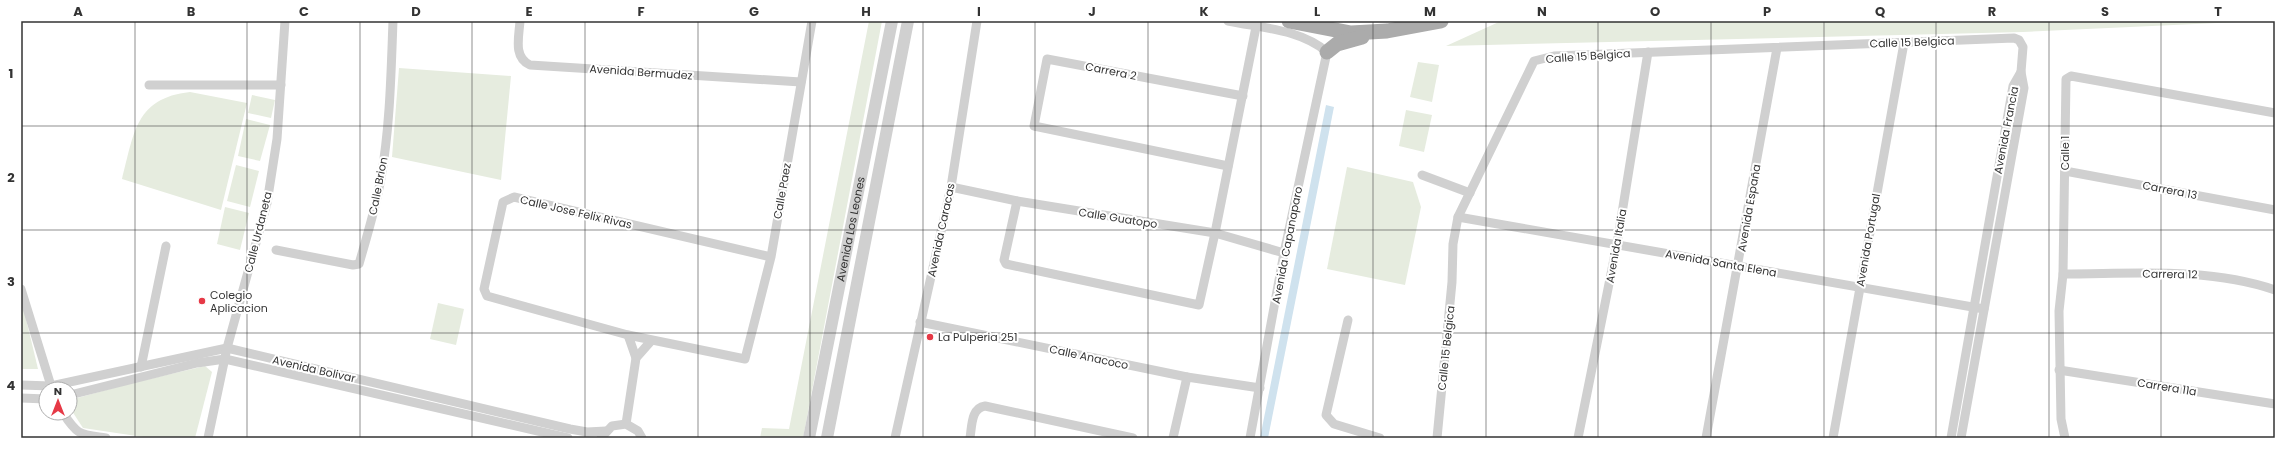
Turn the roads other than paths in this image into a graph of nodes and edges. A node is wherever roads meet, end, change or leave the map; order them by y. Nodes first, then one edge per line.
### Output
1 (285, 21) edge
2 (393, 21) edge
3 (520, 21) edge
4 (812, 21) edge
5 (892, 21) edge
6 (908, 21) edge
7 (977, 21) edge
8 (1228, 21) edge
9 (1289, 21) edge
10 (1441, 21) edge
11 (1327, 25) edge
12 (1256, 27) junction
13 (1387, 31) junction
14 (1904, 43) junction
15 (1777, 48) junction
16 (1327, 52) junction
17 (1648, 52) junction
18 (2021, 72) joint
19 (801, 82) junction
20 (149, 85) dead end
21 (281, 85) junction
22 (1243, 96) junction
23 (2275, 113) edge
24 (1228, 166) junction
25 (2065, 171) junction
26 (1422, 175) dead end
27 (951, 187) junction
28 (1470, 193) junction
29 (1017, 201) junction
30 (2275, 210) edge
31 (1458, 217) junction
32 (1215, 233) junction
33 (1617, 244) junction
34 (166, 246) dead end
35 (276, 250) dead end
36 (1284, 253) junction
37 (771, 257) junction
38 (1738, 266) junction
39 (2063, 274) junction
40 (1859, 286) junction
41 (21, 289) edge
42 (2275, 290) edge
43 (1979, 308) junction
44 (1348, 320) dead end
45 (920, 322) junction
46 (628, 335) junction
47 (651, 341) junction
48 (227, 348) junction
49 (636, 358) junction
50 (225, 359) junction
51 (745, 359) joint
52 (141, 367) junction
53 (2059, 370) junction
54 (1187, 377) junction
55 (50, 381) edge
56 (78, 382) edge
57 (21, 385) edge
58 (38, 387) edge
59 (1260, 388) junction
60 (78, 393) edge
61 (21, 398) edge
62 (38, 399) edge
63 (2275, 404) edge
64 (68, 421) edge
65 (626, 424) junction
66 (604, 434) edge
67 (643, 437) edge
68 (106, 438) edge
69 (208, 438) edge
70 (568, 438) edge
71 (809, 438) edge
72 (828, 438) edge
73 (895, 438) edge
74 (970, 438) edge
75 (1133, 438) edge
76 (1173, 438) edge
77 (1250, 438) edge
78 (1380, 438) edge
79 (1437, 438) edge
80 (1578, 438) edge
81 (1706, 438) edge
82 (1833, 438) edge
83 (1951, 438) edge
84 (1961, 438) edge
85 (2066, 438) edge

1 - 21 street, Calle Urdaneta
2 - 35 street, Calle Brion
3 - 19 street, Avenida Bermudez
4 - 19 street, Calle Paez
5 - 71 street, Avenida Los Leones
6 - 72 street, Avenida Los Leones
7 - 27 street, Avenida Caracas
8 - 12 street
9 - 11 main road
10 - 13 main road
11 - 13 main road
12 - 16 street
12 - 22 street
13 - 16 main road
14 - 15 street, Calle 15 Belgica
14 - 18 street, Calle 15 Belgica
14 - 40 street, Avenida Portugal
15 - 17 street, Calle 15 Belgica
15 - 38 street, Avenida España
16 - 36 street, Avenida Capanaparo
17 - 28 street, Calle 15 Belgica
17 - 33 street, Avenida Italia
18 - 43 street, Avenida Francia
19 - 37 street, Calle Paez
20 - 21 street
21 - 48 street, Calle Urdaneta
22 - 24 street
22 - 24 street, Carrera 2
23 - 25 street, Calle 1
24 - 32 street
25 - 30 street, Carrera 13
25 - 39 street, Calle 1
26 - 28 street
27 - 29 street, Calle Guatopo
27 - 45 street, Avenida Caracas
28 - 31 street, Calle 15 Belgica
29 - 32 street, Calle Guatopo
29 - 32 street
31 - 33 street, Avenida Santa Elena
31 - 79 street, Calle 15 Belgica
32 - 36 street, Calle Guatopo
33 - 38 street, Avenida Santa Elena
33 - 80 street, Avenida Italia
34 - 52 street
36 - 59 street, Avenida Capanaparo
37 - 46 street, Calle Jose Felix Rivas
37 - 51 street, Calle Paez
38 - 40 street, Avenida Santa Elena
38 - 81 street, Avenida España
39 - 42 street, Carrera 12
39 - 53 street, Calle 1
40 - 43 street, Avenida Santa Elena
40 - 82 street, Avenida Portugal
41 - 55 street
43 - 83 street, Avenida Francia
43 - 84 street, Avenida Francia
44 - 78 street
45 - 54 street, Calle Anacoco
45 - 73 street, Avenida Caracas
46 - 47 street, Calle Jose Felix Rivas
46 - 49 street
47 - 49 street
47 - 51 street, Calle Jose Felix Rivas
48 - 50 street, Calle Urdaneta
48 - 52 street, Avenida Bolivar
48 - 66 street, Avenida Bolivar
49 - 65 street
50 - 60 street, Avenida Bolivar
50 - 69 street, Calle Urdaneta
50 - 70 street, Avenida Bolivar
52 - 56 street, Avenida Bolivar
53 - 63 street, Carrera 11a
53 - 85 street, Calle 1
54 - 59 street, Calle Anacoco
54 - 76 street
57 - 58 street, Avenida Bolivar
59 - 77 street, Avenida Capanaparo
61 - 62 street
64 - 68 street
65 - 66 street, Avenida Bolivar
65 - 67 street
74 - 75 street

